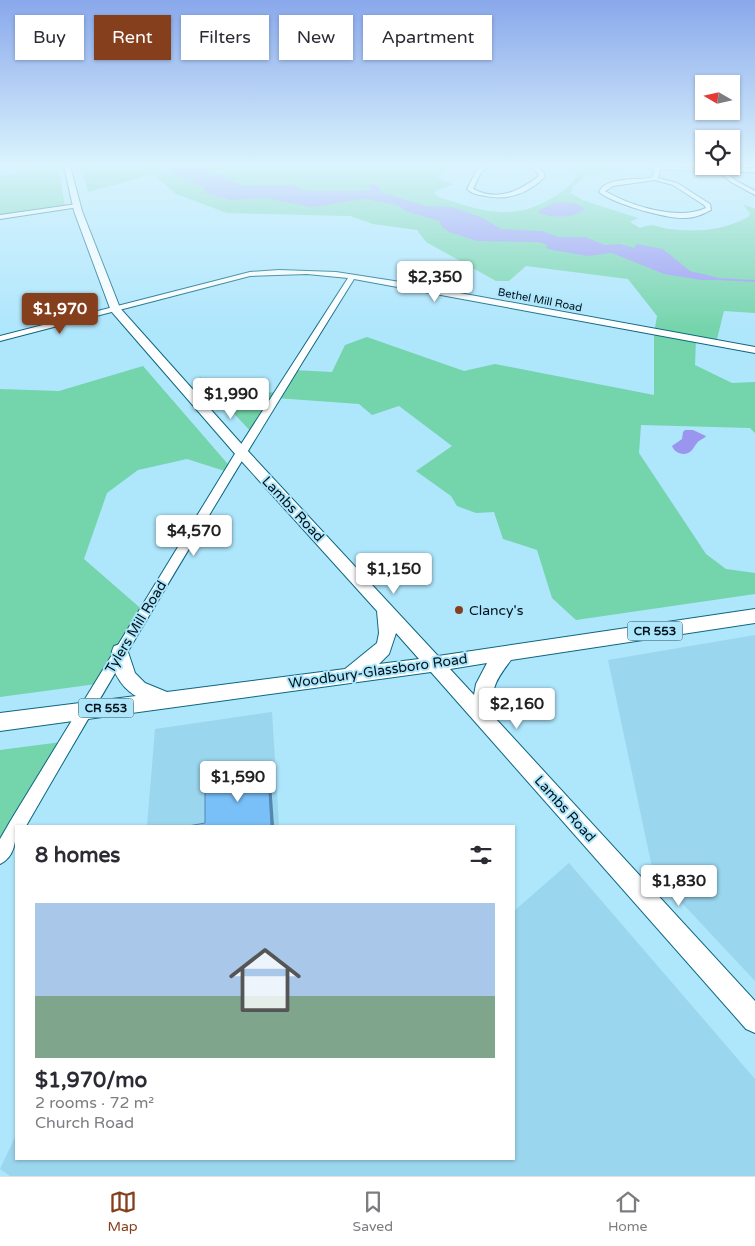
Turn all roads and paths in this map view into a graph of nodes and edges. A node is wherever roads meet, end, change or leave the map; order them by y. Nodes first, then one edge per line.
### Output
1 (82, 221) edge
2 (352, 277) junction
3 (115, 309) junction
4 (0, 339) edge
5 (755, 350) edge
6 (241, 452) junction
7 (384, 608) junction
8 (755, 616) edge
9 (120, 651) junction
10 (506, 653) junction
11 (433, 664) junction
12 (346, 677) junction
13 (166, 700) junction
14 (87, 710) junction
15 (0, 722) edge
16 (488, 724) junction
17 (18, 825) edge
18 (15, 830) edge
19 (0, 855) edge
20 (755, 1020) edge

1 - 3 main road, Lambs Road
2 - 3 street, Bethel Mill Road
2 - 5 street, Bethel Mill Road
2 - 6 street, Tylers Mill Road
3 - 4 street, Bethel Mill Road
3 - 6 main road, Lambs Road
6 - 7 main road, Lambs Road
6 - 9 street, Tylers Mill Road
7 - 11 main road, Lambs Road
7 - 12 main road
8 - 10 main road, Woodbury-Glassboro Road / CR 553
9 - 13 main road
9 - 14 street, Tylers Mill Road
10 - 11 main road, Woodbury-Glassboro Road / CR 553
10 - 16 main road
11 - 12 main road, Woodbury-Glassboro Road / CR 553
11 - 16 main road, Lambs Road
12 - 13 main road, Woodbury-Glassboro Road / CR 553
13 - 14 main road, Woodbury-Glassboro Road / CR 553
14 - 15 main road, Woodbury-Glassboro Road / CR 553
14 - 17 street, Tylers Mill Road
16 - 20 main road, Lambs Road
18 - 19 street, Tylers Mill Road

